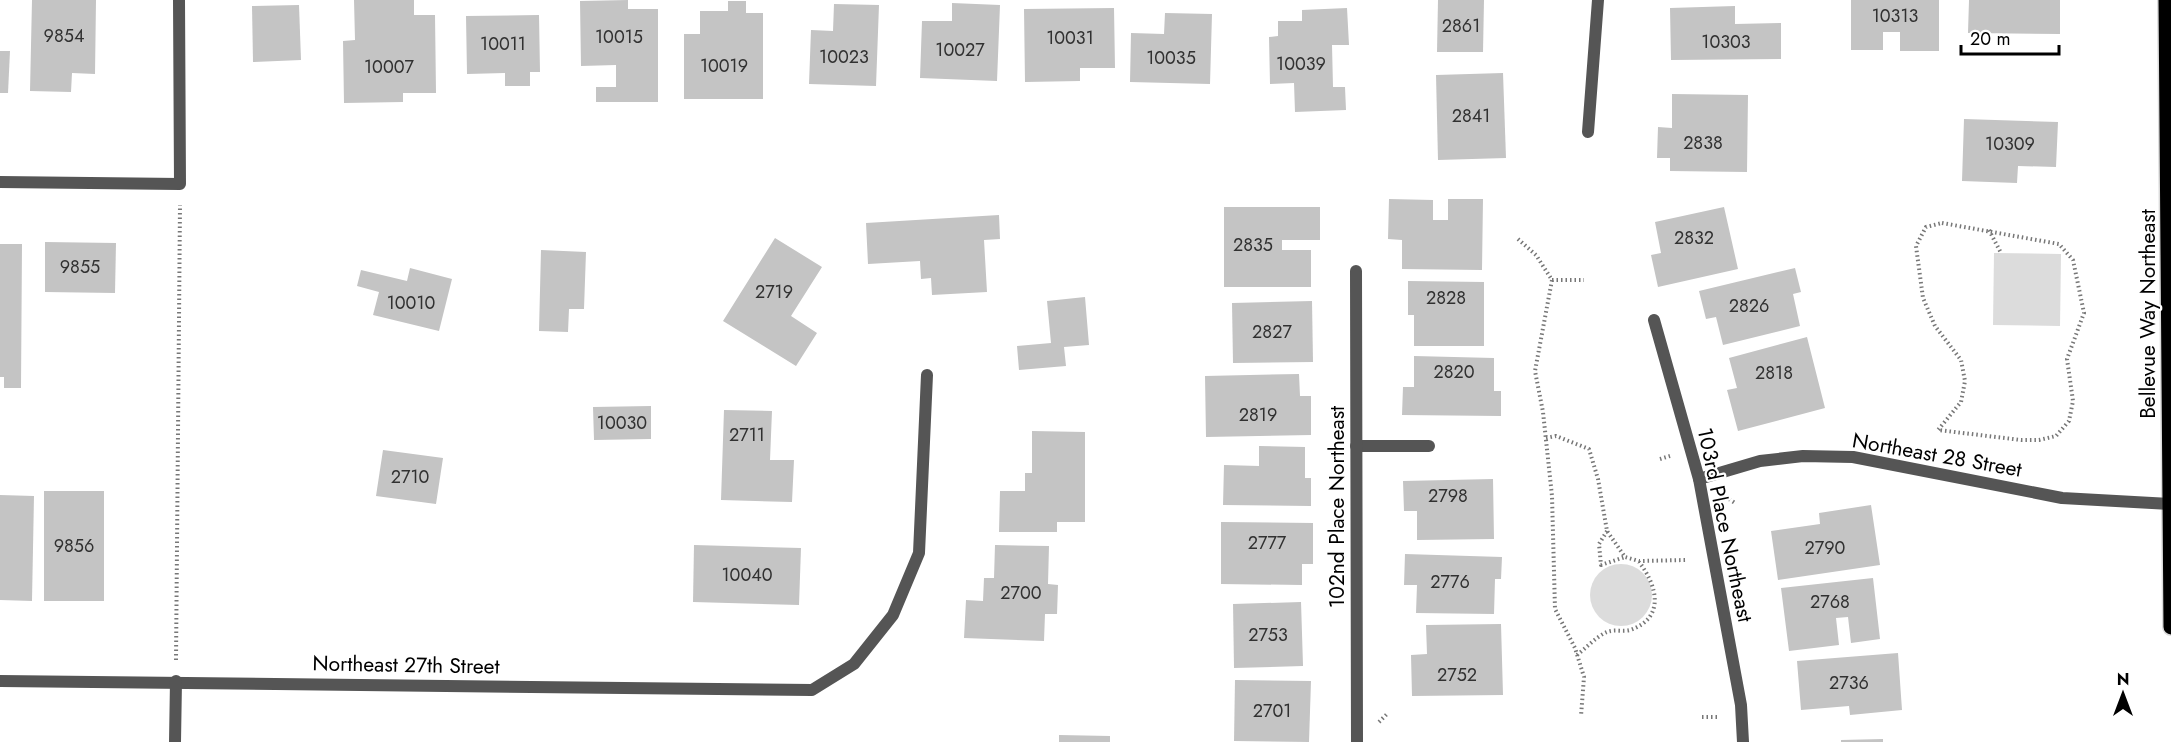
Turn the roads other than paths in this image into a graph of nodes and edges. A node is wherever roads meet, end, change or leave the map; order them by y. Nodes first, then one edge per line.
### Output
1 (179, 0) edge
2 (1598, 0) edge
3 (2166, 0) edge
4 (1588, 132) dead end
5 (0, 182) edge
6 (1356, 271) dead end
7 (1654, 320) dead end
8 (927, 375) dead end
9 (1356, 446) junction
10 (1429, 446) dead end
11 (1699, 479) junction
12 (2171, 504) edge
13 (2171, 627) edge
14 (0, 681) edge
15 (176, 681) junction
16 (175, 742) edge
17 (1357, 742) edge
18 (1743, 742) edge

1 - 5 street
2 - 4 street
3 - 12 main road, Bellevue Way Northeast
6 - 9 street, 102nd Place Northeast
7 - 11 street, 103rd Place Northeast
8 - 15 street, Northeast 27th Street
9 - 10 street
9 - 17 street, 102nd Place Northeast
11 - 12 street, Northeast 28 Street
11 - 18 street, 103rd Place Northeast
12 - 13 main road, Bellevue Way Northeast
14 - 15 street, Northeast 27th Street
15 - 16 street

